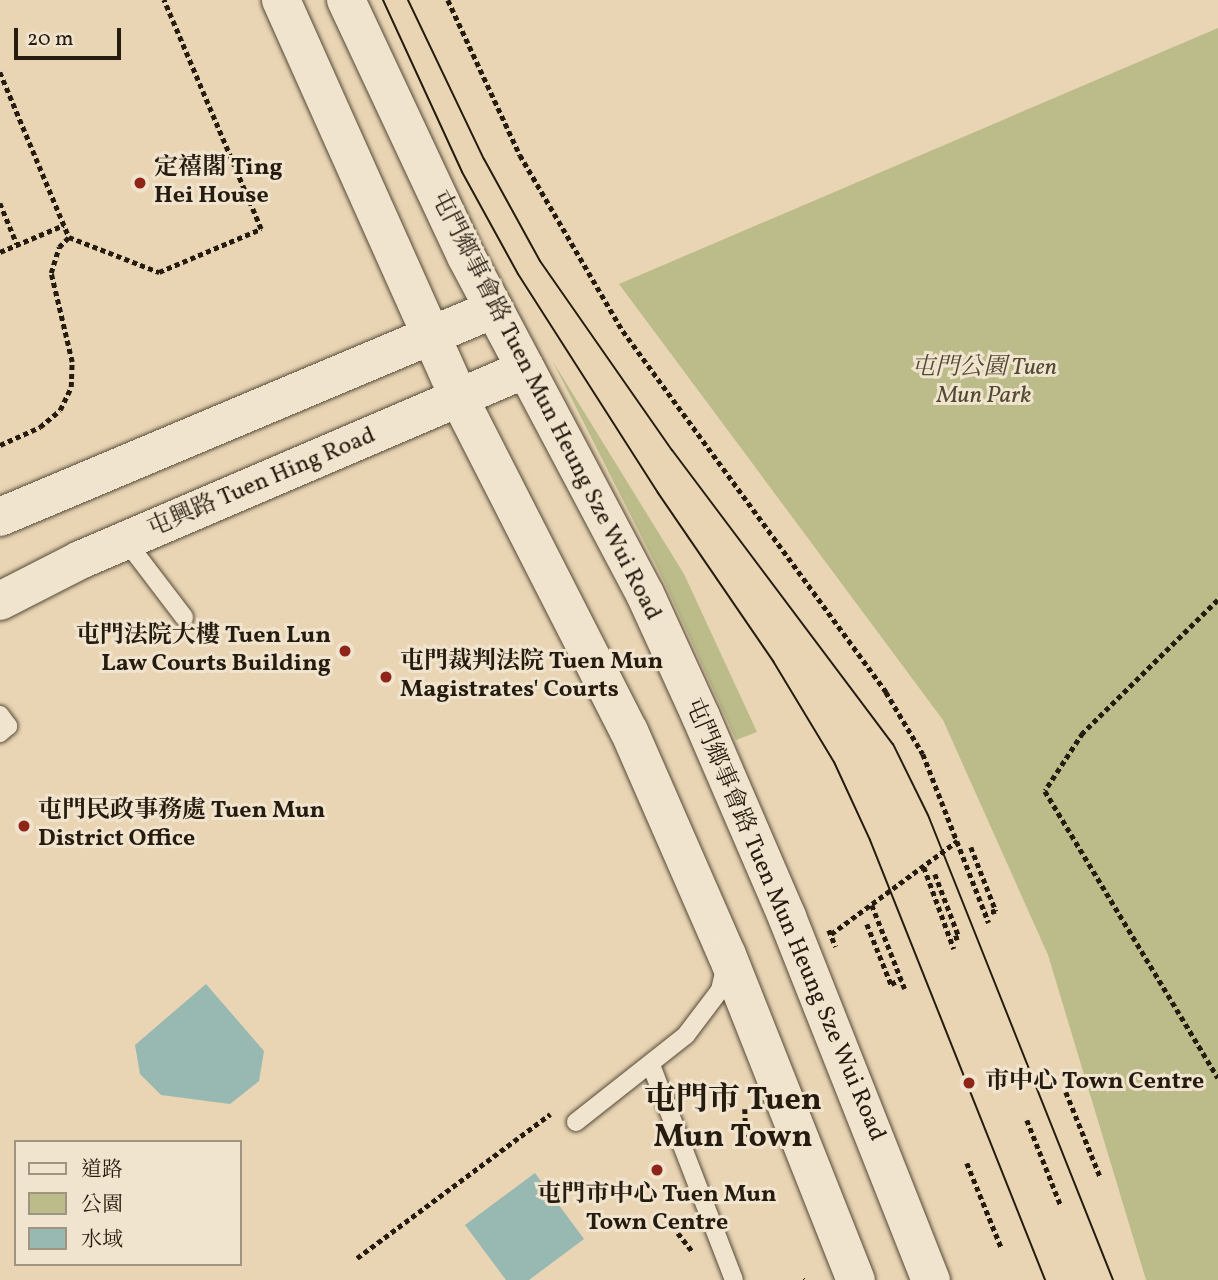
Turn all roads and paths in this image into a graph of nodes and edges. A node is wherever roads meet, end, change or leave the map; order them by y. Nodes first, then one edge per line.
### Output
1 (164, 0) edge
2 (281, 0) edge
3 (346, 0) edge
4 (448, 0) edge
5 (0, 72) edge
6 (0, 203) edge
7 (64, 225) junction
8 (69, 237) junction
9 (18, 244) junction
10 (0, 252) edge
11 (494, 309) junction
12 (432, 335) junction
13 (526, 369) junction
14 (459, 398) junction
15 (0, 445) edge
16 (0, 517) edge
17 (125, 541) junction
18 (80, 560) junction
19 (1218, 600) edge
20 (0, 601) edge
21 (184, 617) dead end
22 (0, 618) edge
23 (0, 715) edge
24 (0, 733) edge
25 (957, 841) junction
26 (971, 847) dead end
27 (924, 867) junction
28 (935, 874) dead end
29 (872, 905) junction
30 (986, 914) junction
31 (989, 923) dead end
32 (867, 924) dead end
33 (829, 930) dead end
34 (828, 937) dead end
35 (950, 940) junction
36 (836, 947) dead end
37 (954, 949) dead end
38 (727, 955) junction
39 (901, 979) junction
40 (905, 989) dead end
41 (651, 1065) junction
42 (1218, 1079) edge
43 (1066, 1092) dead end
44 (745, 1109) dead end
45 (554, 1111) dead end
46 (1027, 1120) dead end
47 (576, 1122) dead end
48 (746, 1137) dead end
49 (967, 1163) dead end
50 (1100, 1176) dead end
51 (1061, 1206) dead end
52 (1002, 1249) dead end
53 (357, 1258) dead end
54 (734, 1280) edge
55 (856, 1280) edge
56 (931, 1280) edge

1 - 8 path
2 - 12 main road
3 - 11 main road, 屯門鄉事會路 Tuen Mun Heung Sze Wui Road
4 - 25 path
5 - 7 path
6 - 9 path
7 - 8 path
7 - 9 path
8 - 15 path
9 - 10 path
11 - 12 main road
11 - 13 main road, 屯門鄉事會路 Tuen Mun Heung Sze Wui Road
12 - 14 main road
12 - 16 main road
13 - 14 main road, 屯興路 Tuen Hing Road
13 - 56 main road, 屯門鄉事會路 Tuen Mun Heung Sze Wui Road
14 - 17 main road, 屯興路 Tuen Hing Road
14 - 38 main road
17 - 18 main road, 屯興路 Tuen Hing Road
17 - 21 lane
18 - 20 main road, 屯興路 Tuen Hing Road
18 - 22 main road
19 - 42 path
23 - 24 lane
25 - 27 path
25 - 30 path
26 - 30 path
27 - 29 path
27 - 35 path
28 - 35 path
29 - 34 path
29 - 39 path
30 - 31 path
32 - 39 path
33 - 36 path, bridge
35 - 37 path
38 - 41 lane
38 - 55 main road
39 - 40 path
41 - 47 lane
41 - 54 lane
43 - 50 path
44 - 48 path
45 - 53 path
46 - 51 path
49 - 52 path

